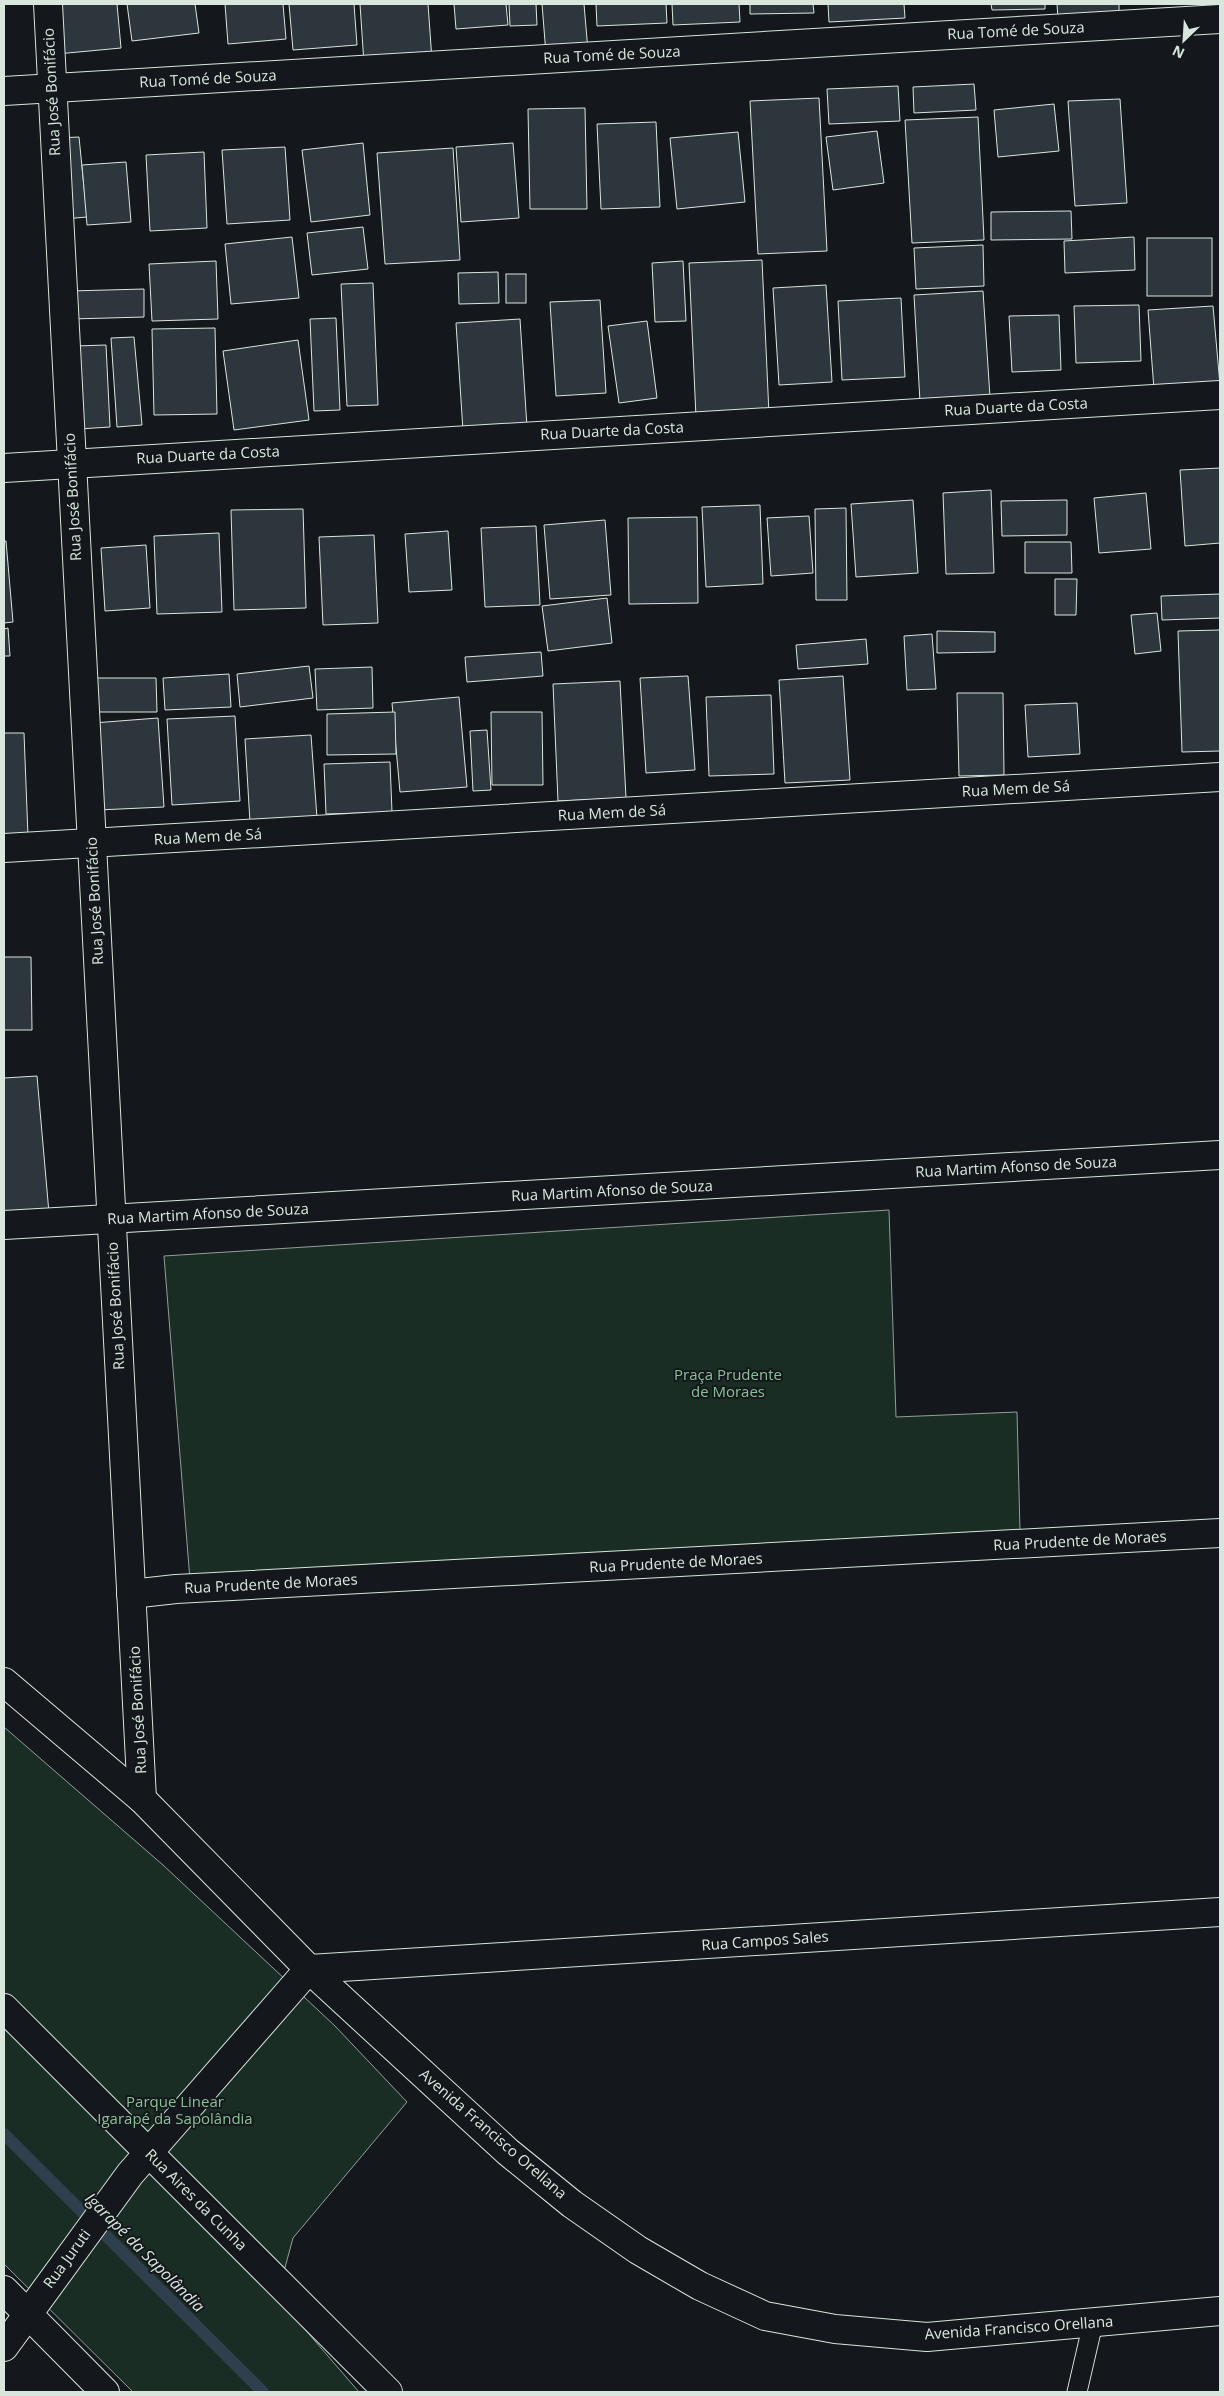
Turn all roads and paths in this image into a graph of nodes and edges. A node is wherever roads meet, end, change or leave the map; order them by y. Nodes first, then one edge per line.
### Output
1 (48, 4) edge
2 (1220, 19) edge
3 (52, 88) junction
4 (4, 91) edge
5 (1220, 395) edge
6 (72, 464) junction
7 (4, 468) edge
8 (1220, 776) edge
9 (92, 843) junction
10 (4, 848) edge
11 (1220, 1155) edge
12 (112, 1219) junction
13 (4, 1225) edge
14 (1220, 1533) edge
15 (132, 1594) junction
16 (4, 1682) edge
17 (142, 1799) junction
18 (1220, 1912) edge
19 (309, 1969) junction
20 (4, 2008) edge
21 (149, 2152) junction
22 (4, 2290) edge
23 (1220, 2311) edge
24 (27, 2315) junction
25 (1093, 2324) junction
26 (4, 2347) edge
27 (105, 2392) edge
28 (388, 2392) edge
29 (1077, 2392) edge

1 - 3 street, Rua José Bonifácio
2 - 3 street, Rua Tomé de Souza
3 - 4 street, Rua Tomé de Souza
3 - 6 street, Rua José Bonifácio
5 - 6 street, Rua Duarte da Costa
6 - 7 street, Rua Duarte da Costa
6 - 9 street, Rua José Bonifácio
8 - 9 street, Rua Mem de Sá
9 - 10 street, Rua Mem de Sá
9 - 12 street, Rua José Bonifácio
11 - 12 street, Rua Martim Afonso de Souza
12 - 13 street, Rua Martim Afonso de Souza
12 - 15 street, Rua José Bonifácio
14 - 15 street, Rua Prudente de Moraes
15 - 17 street, Rua José Bonifácio
16 - 17 street, Avenida Francisco Orellana
17 - 19 street, Avenida Francisco Orellana
18 - 19 street, Rua Campos Sales
19 - 21 street, Rua Juruti
19 - 25 street, Avenida Francisco Orellana
20 - 21 street, Rua Aires da Cunha
21 - 24 street, Rua Juruti
21 - 28 street, Rua Aires da Cunha
22 - 24 street
23 - 25 street, Avenida Francisco Orellana
24 - 26 street, Rua Juruti
24 - 27 street
25 - 29 lane

